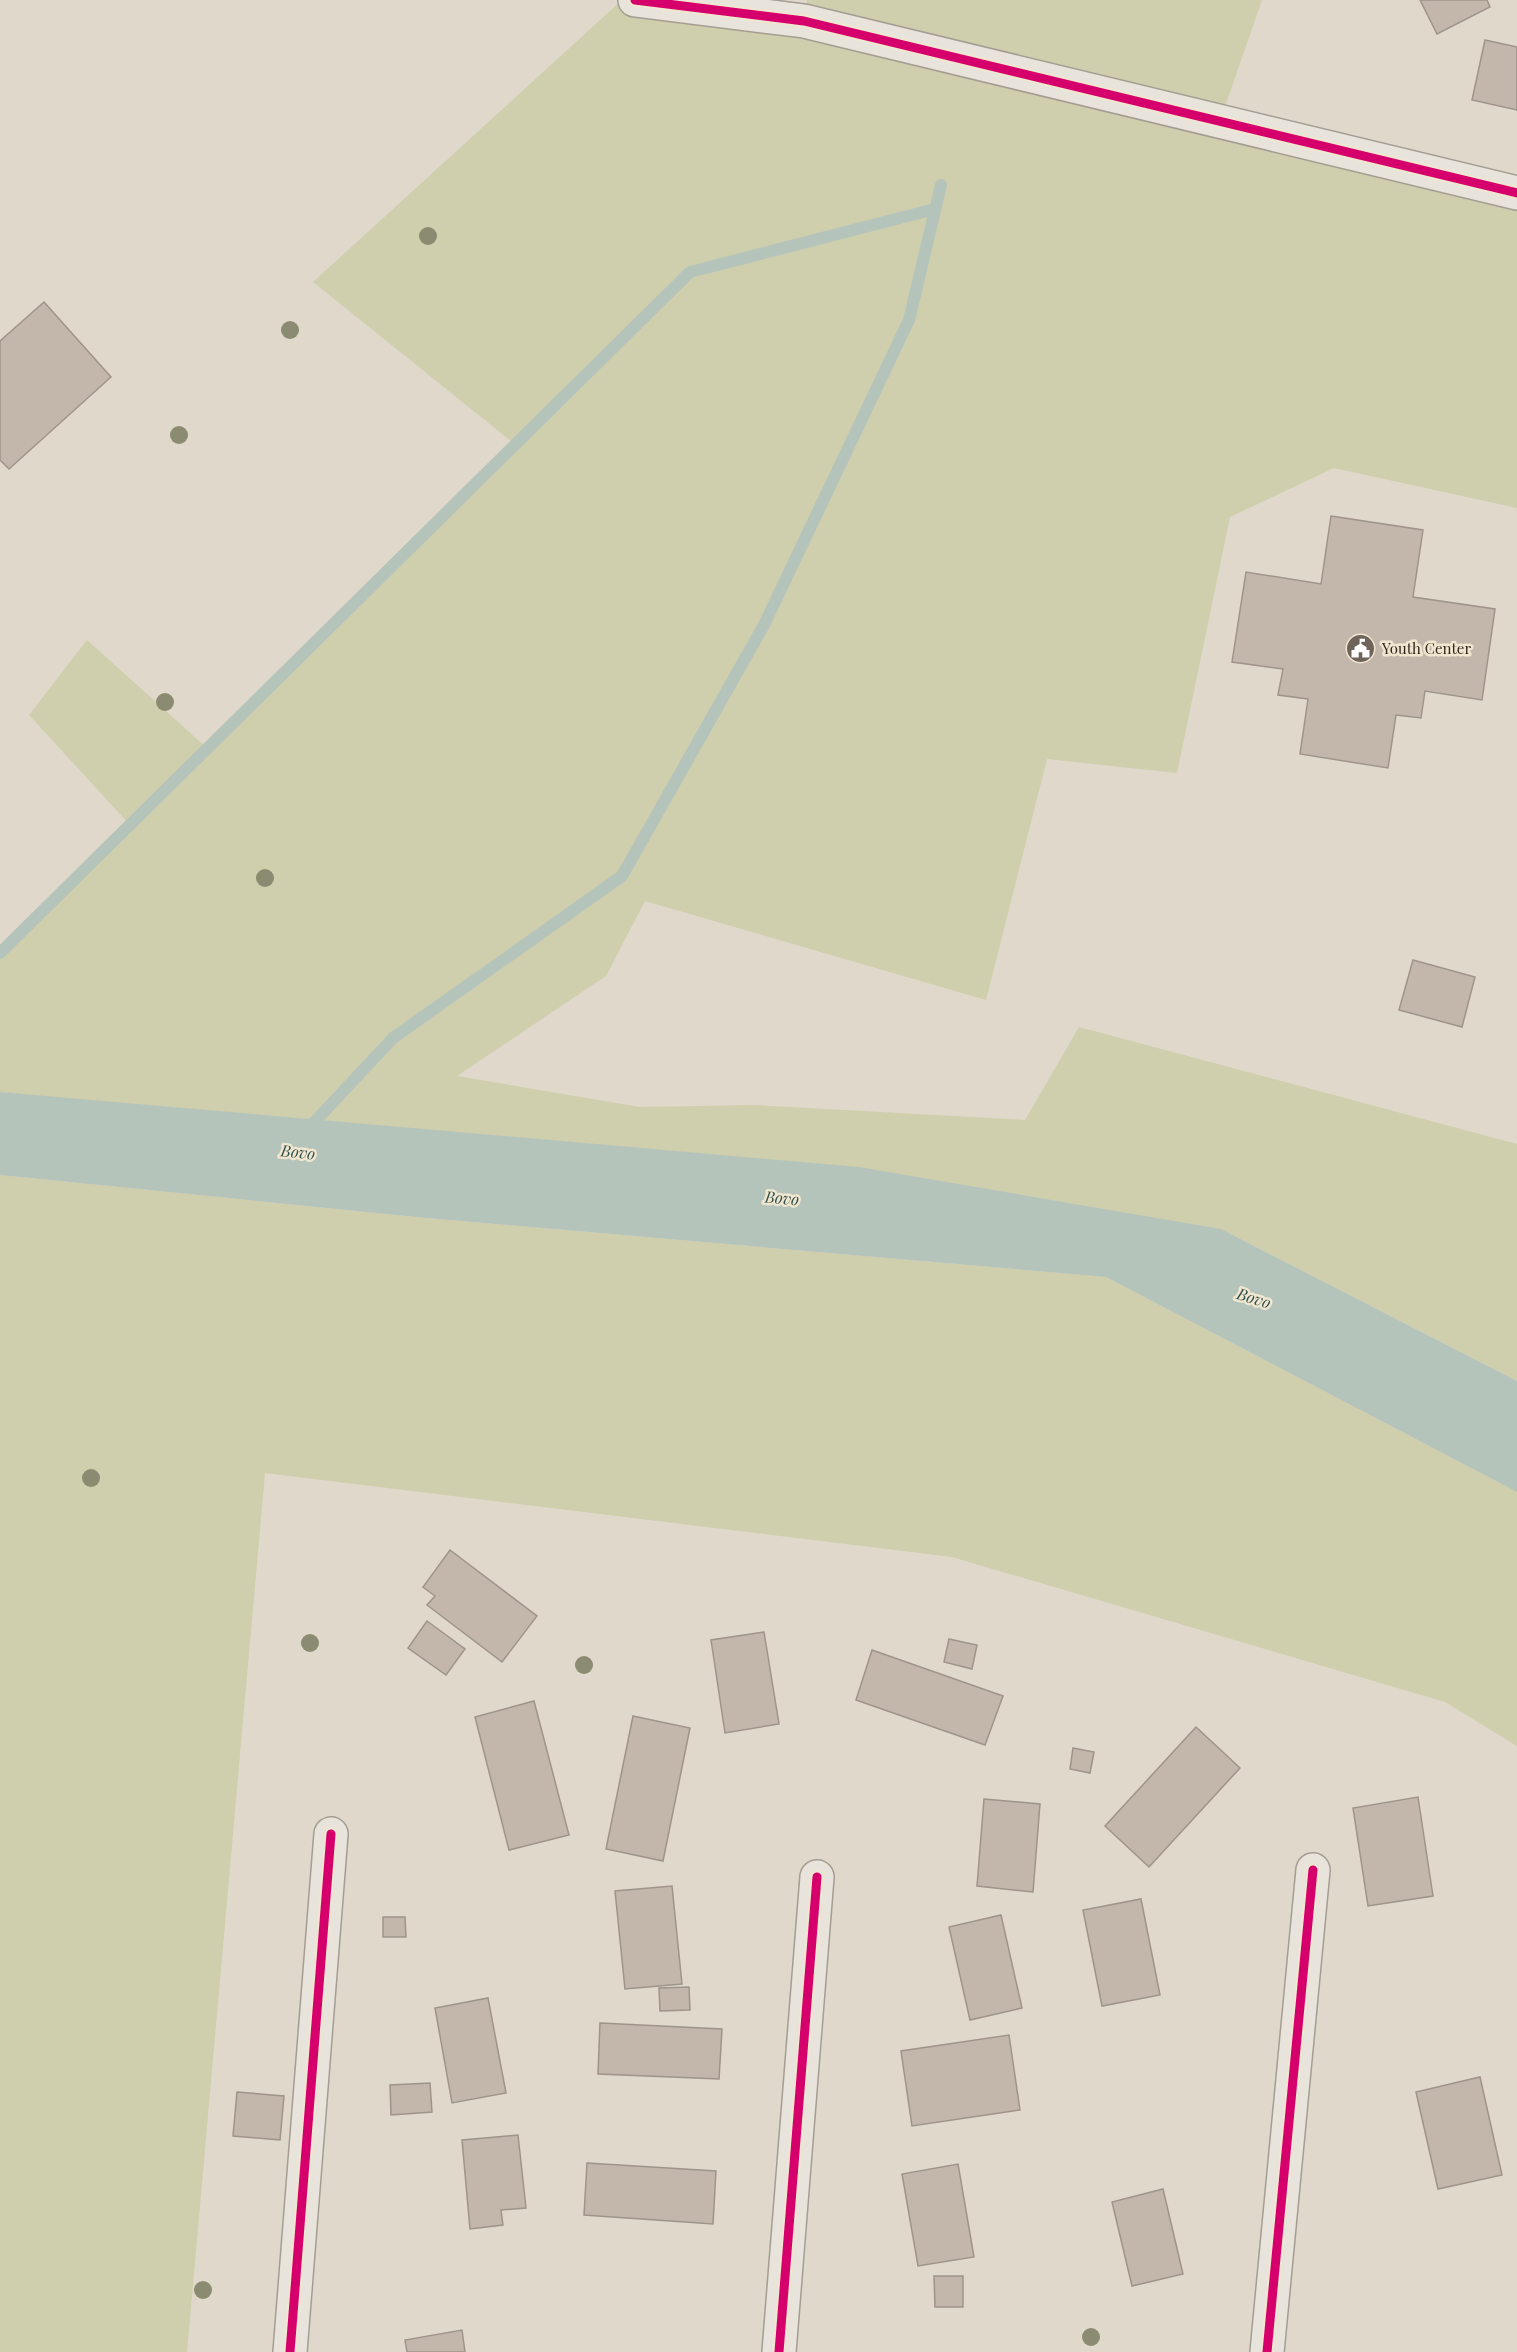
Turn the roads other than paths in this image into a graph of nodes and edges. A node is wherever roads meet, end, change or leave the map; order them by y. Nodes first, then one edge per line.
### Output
1 (635, 0) edge
2 (1517, 193) edge
3 (331, 1834) dead end
4 (1313, 1870) dead end
5 (817, 1876) dead end
6 (290, 2352) edge
7 (778, 2352) edge
8 (1267, 2352) edge

1 - 2 street
3 - 6 street
4 - 8 street
5 - 7 street

